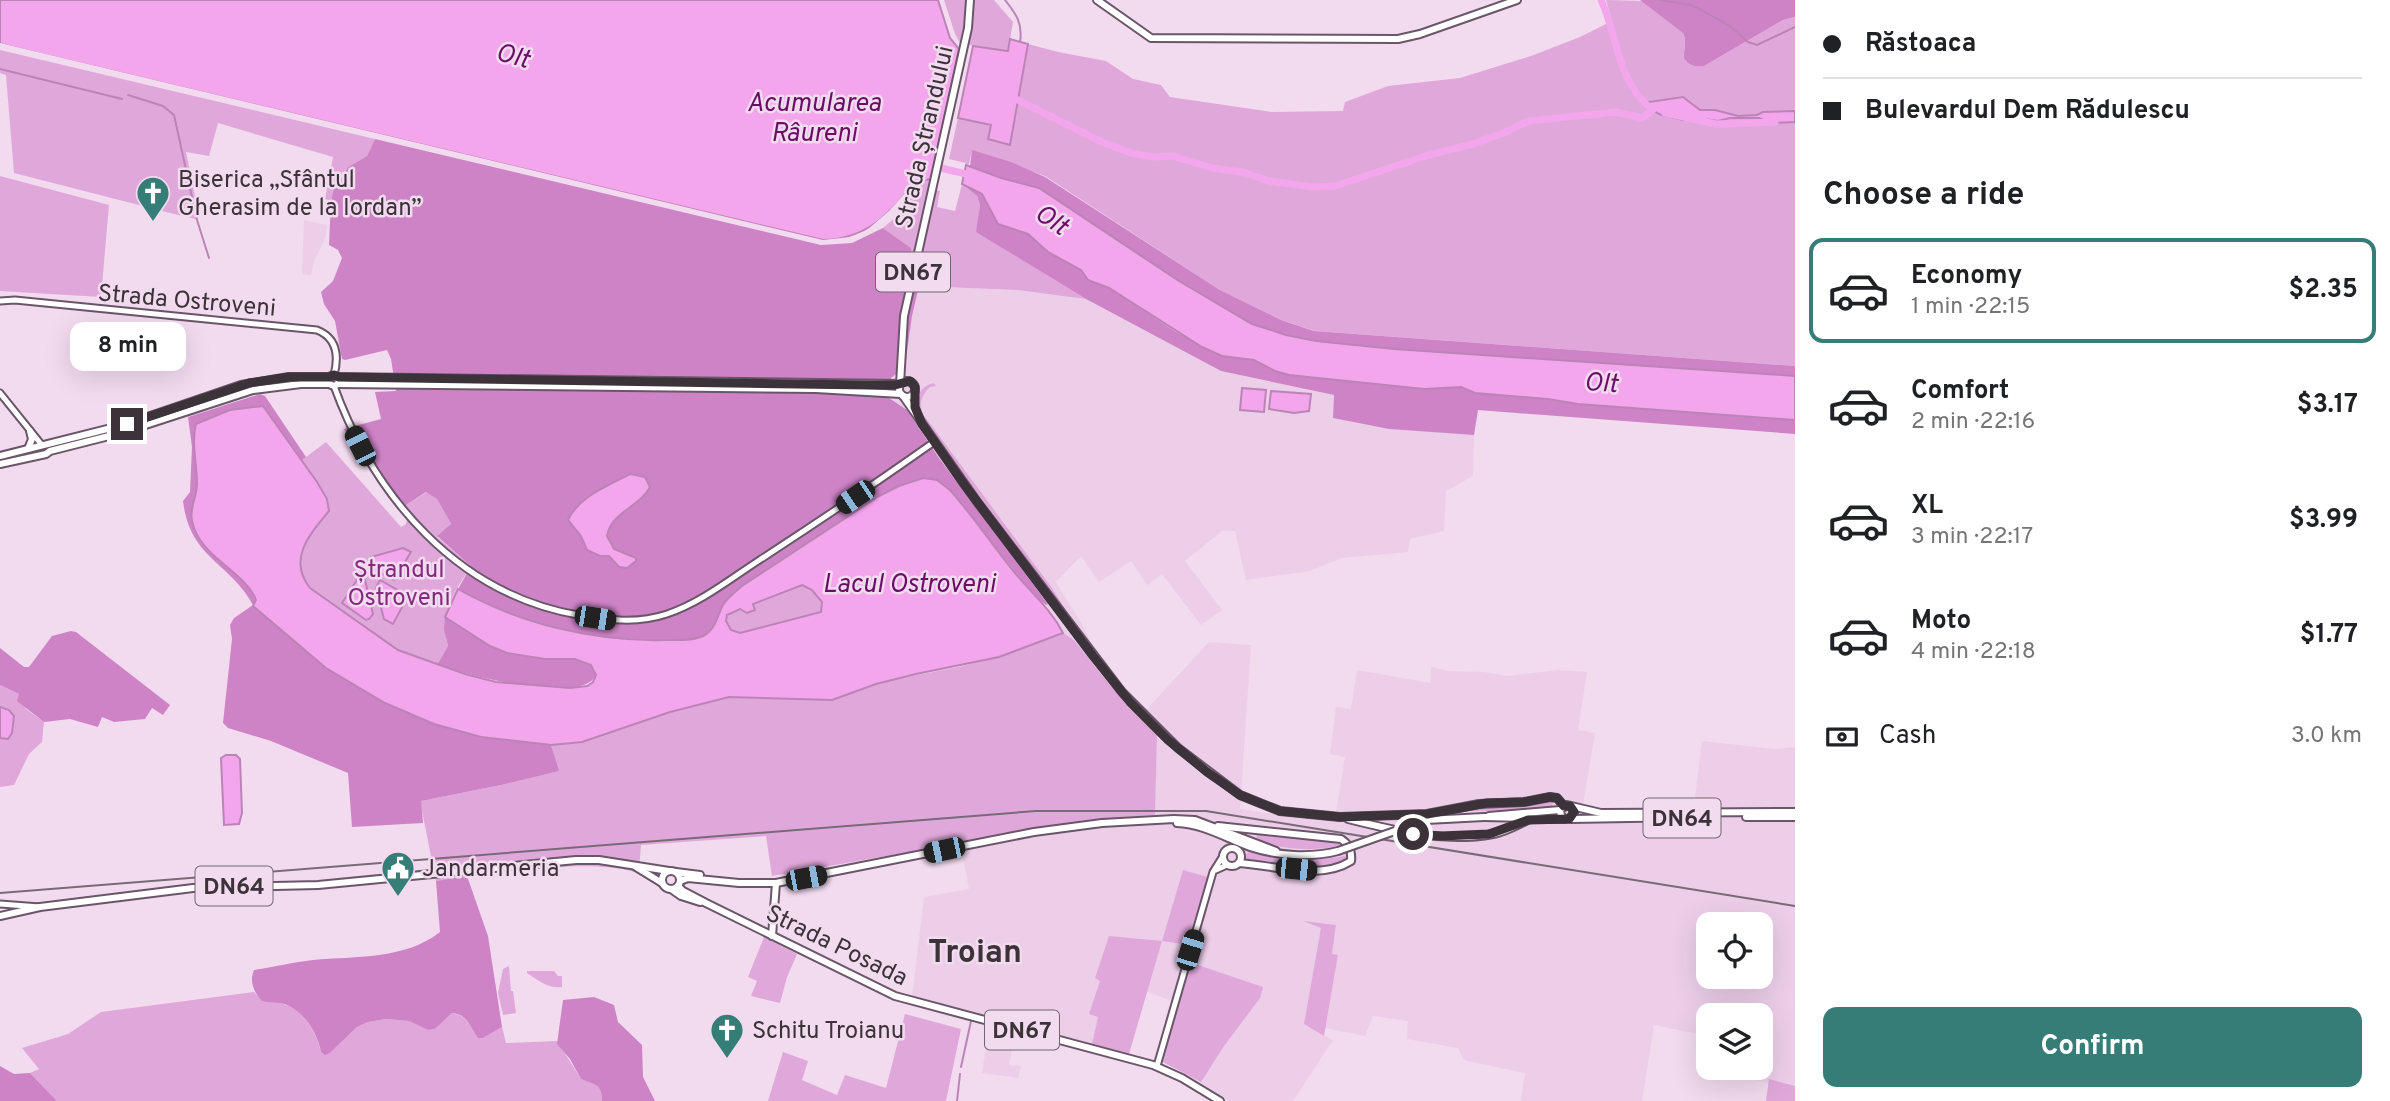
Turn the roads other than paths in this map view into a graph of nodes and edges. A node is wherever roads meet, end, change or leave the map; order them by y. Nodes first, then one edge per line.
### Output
1 (970, 0) edge
2 (1097, 0) edge
3 (1517, 0) edge
4 (0, 301) edge
5 (902, 369) junction
6 (335, 381) junction
7 (910, 381) junction
8 (900, 384) junction
9 (890, 389) junction
10 (914, 392) junction
11 (0, 393) edge
12 (902, 395) junction
13 (909, 405) junction
14 (918, 416) junction
15 (30, 430) junction
16 (934, 442) junction
17 (45, 446) junction
18 (28, 449) junction
19 (0, 456) edge
20 (0, 464) edge
21 (1562, 808) junction
22 (1573, 808) junction
23 (1795, 814) edge
24 (1395, 815) junction
25 (1340, 817) junction
26 (1484, 817) junction
27 (1567, 819) junction
28 (1528, 820) junction
29 (1161, 821) junction
30 (1211, 825) junction
31 (1254, 830) junction
32 (1391, 830) junction
33 (1218, 833) junction
34 (1252, 845) junction
35 (1224, 853) junction
36 (1241, 855) junction
37 (1239, 863) junction
38 (1227, 865) junction
39 (634, 866) junction
40 (672, 872) junction
41 (1213, 872) junction
42 (708, 878) junction
43 (663, 883) junction
44 (776, 883) junction
45 (676, 885) junction
46 (0, 904) edge
47 (40, 907) junction
48 (0, 916) edge
49 (772, 936) junction
50 (1157, 1066) junction
51 (1220, 1101) edge

1 - 5 main road, Strada Ștrandului / DN67
2 - 3 main road
4 - 6 street, Strada Ostroveni
5 - 7 main road, Strada Ștrandului / DN67
5 - 8 main road, Strada Ștrandului / DN67
5 - 9 main road
6 - 9 main road
6 - 16 street
6 - 17 main road
7 - 8 main road
7 - 10 main road, Strada Ștrandului / DN67
8 - 9 main road
8 - 12 main road, Strada Ștrandului / DN67
9 - 12 main road
9 - 13 main road
10 - 12 main road
10 - 14 main road, Strada Ștrandului / DN67
11 - 15 street
12 - 13 main road, Strada Ștrandului / DN67
13 - 14 main road, Strada Ștrandului / DN67
14 - 16 main road, Strada Ștrandului / DN67
15 - 17 street
15 - 18 main road
16 - 25 main road, Strada Ștrandului / DN67
17 - 18 main road
17 - 20 main road
18 - 19 main road
21 - 22 main road, DN64
21 - 24 main road, Strada Ștrandului / DN67
21 - 26 main road, DN64
21 - 27 main road
22 - 23 main road, DN64
22 - 27 main road
23 - 27 main road, DN64
24 - 25 main road, Strada Ștrandului / DN67
24 - 32 main road
25 - 32 main road, DN67
26 - 28 main road, DN64
26 - 34 main road, DN64, bridge
27 - 28 main road, DN67
28 - 32 main road, DN67
29 - 30 main road, DN64
29 - 33 main road, DN64
29 - 44 main road, DN64
30 - 31 main road
30 - 34 main road, DN64
31 - 34 main road
31 - 37 main road
33 - 34 main road, DN64
33 - 35 main road
34 - 36 main road
35 - 36 main road
35 - 38 main road
35 - 41 street
36 - 37 main road
37 - 38 main road
38 - 41 street
39 - 40 main road, DN64
39 - 43 main road, DN64
39 - 47 main road, DN64
40 - 42 main road, DN64
40 - 43 main road
40 - 45 main road
41 - 50 street
42 - 44 main road, DN64
42 - 45 main road, DN64
43 - 45 main road, Strada Posada
44 - 49 main road
45 - 49 main road, Strada Posada / DN67
46 - 47 street
47 - 48 main road, DN64
49 - 50 main road, Strada Posada / DN67
50 - 51 main road, Strada Posada / DN67

